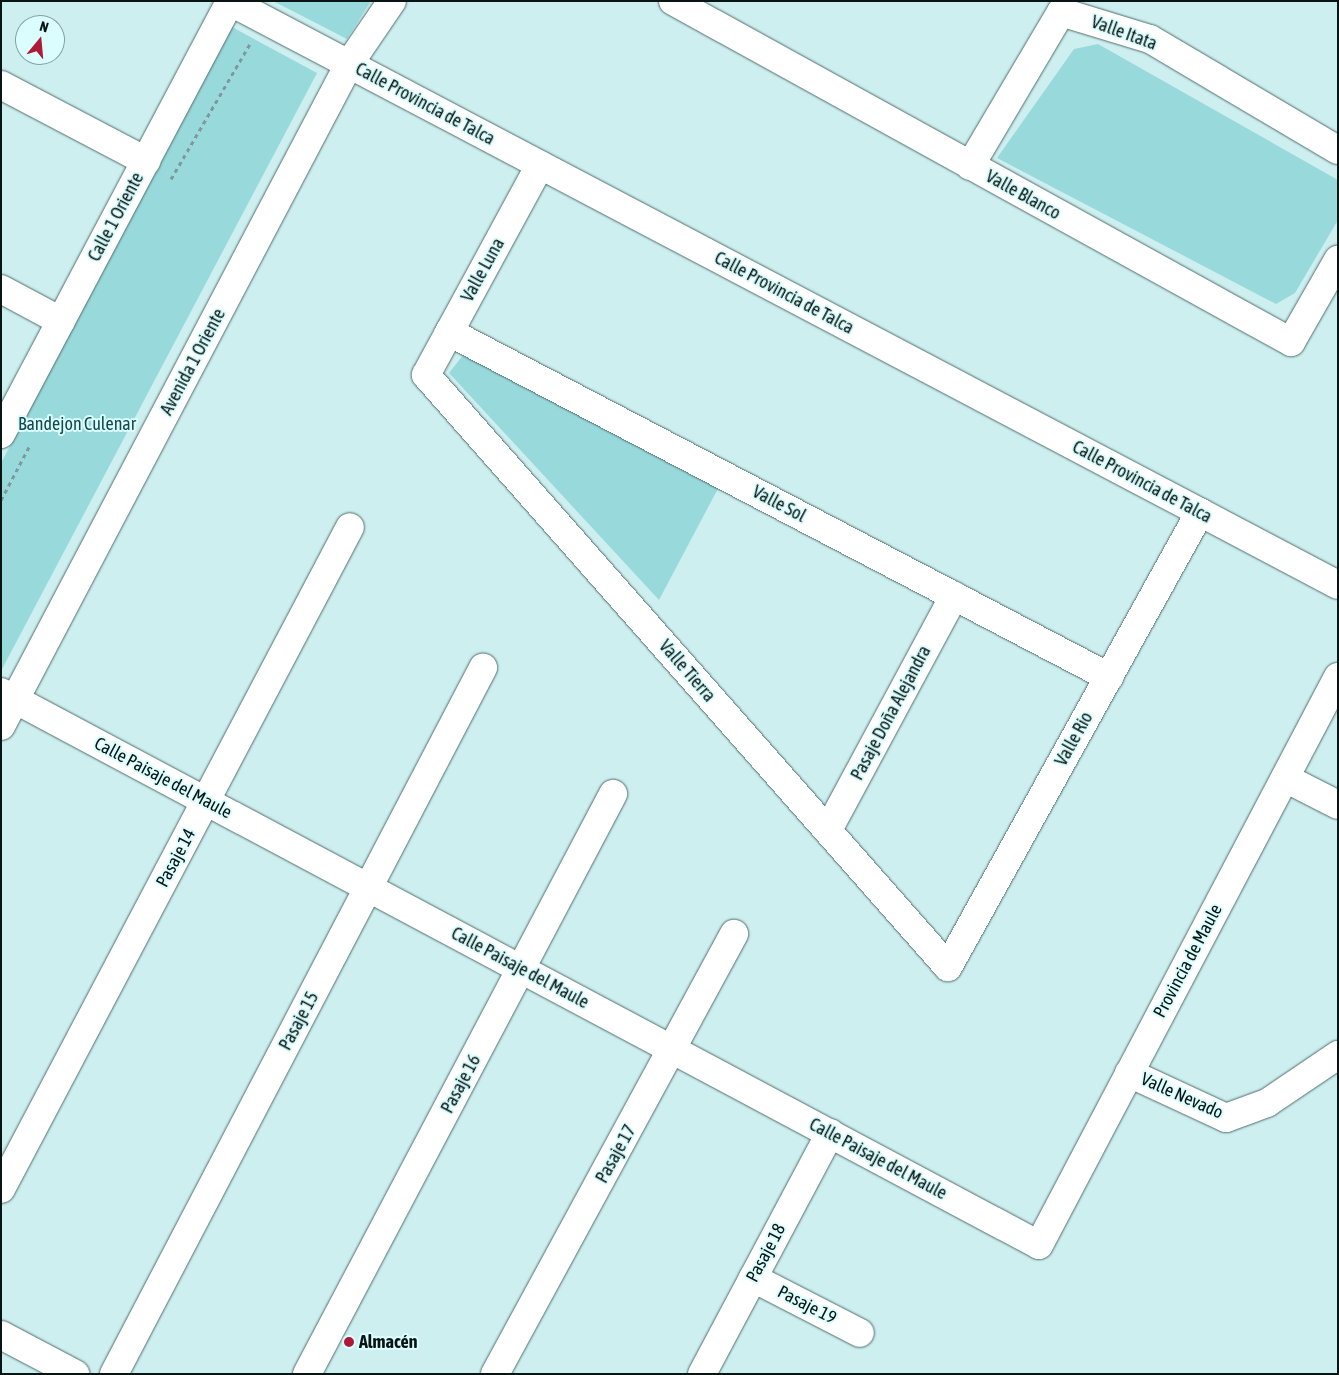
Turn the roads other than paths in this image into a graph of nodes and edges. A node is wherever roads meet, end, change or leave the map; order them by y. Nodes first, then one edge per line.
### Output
1 (230, 1) edge
2 (392, 1) edge
3 (673, 1) edge
4 (349, 64) junction
5 (1, 85) edge
6 (1338, 150) edge
7 (146, 161) junction
8 (540, 165) junction
9 (970, 166) junction
10 (1338, 260) edge
11 (1, 289) edge
12 (61, 321) junction
13 (449, 332) junction
14 (426, 375) joint
15 (1, 434) edge
16 (1200, 512) junction
17 (350, 527) dead end
18 (1338, 584) edge
19 (954, 596) junction
20 (483, 668) dead end
21 (1109, 676) junction
22 (1338, 677) edge
23 (8, 696) edge
24 (1, 726) edge
25 (1285, 778) junction
26 (613, 794) dead end
27 (206, 801) junction
28 (1338, 805) edge
29 (828, 830) junction
30 (369, 888) junction
31 (734, 934) dead end
32 (948, 967) joint
33 (521, 969) junction
34 (673, 1050) junction
35 (1338, 1055) edge
36 (1130, 1072) junction
37 (830, 1133) junction
38 (1, 1189) edge
39 (1039, 1245) joint
40 (753, 1278) junction
41 (860, 1333) dead end
42 (1, 1335) edge
43 (75, 1374) edge
44 (114, 1374) edge
45 (308, 1374) edge
46 (495, 1374) edge
47 (702, 1374) edge

1 - 4 street, Calle Provincia de Talca
1 - 7 street, Calle 1 Oriente
2 - 4 street, Avenida 1 Oriente
3 - 9 street, Valle Blanco
4 - 8 street, Calle Provincia de Talca
4 - 23 street, Avenida 1 Oriente
5 - 7 street
6 - 9 street, Valle Itata
7 - 12 street, Calle 1 Oriente
8 - 13 street, Valle Luna
8 - 16 street, Calle Provincia de Talca
9 - 10 street, Valle Blanco
11 - 12 street
12 - 15 street, Calle 1 Oriente
13 - 14 street, Valle Luna
13 - 19 street, Valle Sol
14 - 29 street, Valle Tierra
16 - 18 street, Calle Provincia de Talca
16 - 21 street, Valle Rio
17 - 27 street, Pasaje 14
19 - 21 street, Valle Sol
19 - 29 street, Pasaje Doña Alejandra
20 - 30 street, Pasaje 15
21 - 32 street, Valle Rio
22 - 25 street, Provincia de Maule
23 - 24 street, Avenida 1 Oriente
23 - 27 street, Calle Paisaje del Maule
25 - 28 street
25 - 36 street, Provincia de Maule
26 - 33 street, Pasaje 16
27 - 30 street, Calle Paisaje del Maule
27 - 38 street, Pasaje 14
29 - 32 street, Valle Tierra
30 - 33 street, Calle Paisaje del Maule
30 - 44 street, Pasaje 15
31 - 34 street, Pasaje 17
33 - 34 street, Calle Paisaje del Maule
33 - 45 street, Pasaje 16
34 - 37 street, Calle Paisaje del Maule
34 - 46 street, Pasaje 17
35 - 36 street, Valle Nevado
36 - 39 street, Provincia de Maule
37 - 39 street, Calle Paisaje del Maule
37 - 40 street, Pasaje 18
40 - 41 street, Pasaje 19
40 - 47 street, Pasaje 18
42 - 43 street

